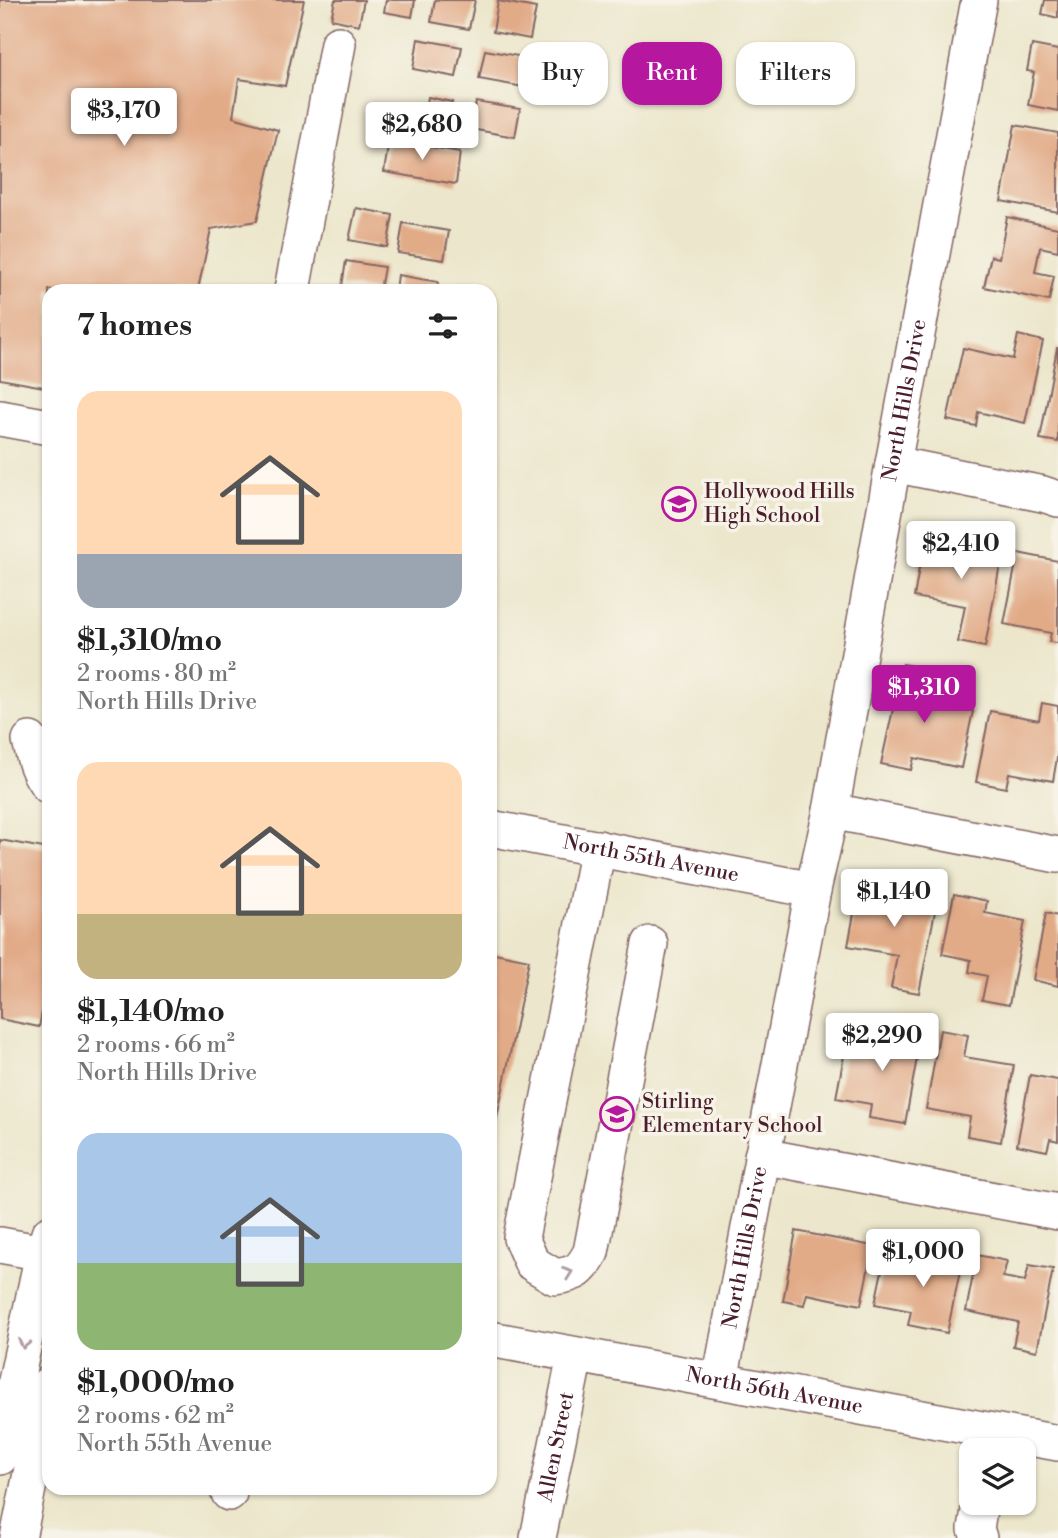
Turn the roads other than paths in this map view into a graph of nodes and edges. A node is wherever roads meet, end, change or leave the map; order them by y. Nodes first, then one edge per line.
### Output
1 (979, 0) edge
2 (338, 44) dead end
3 (293, 284) edge
4 (0, 418) edge
5 (42, 426) edge
6 (893, 464) junction
7 (1058, 499) edge
8 (26, 739) edge
9 (42, 777) edge
10 (831, 811) junction
11 (497, 829) edge
12 (598, 848) junction
13 (1058, 855) edge
14 (813, 890) junction
15 (650, 944) dead end
16 (762, 1156) junction
17 (1058, 1212) edge
18 (0, 1244) edge
19 (42, 1247) edge
20 (42, 1269) edge
21 (497, 1340) edge
22 (575, 1356) junction
23 (720, 1381) junction
24 (42, 1419) edge
25 (979, 1438) edge
26 (1036, 1442) edge
27 (1058, 1443) edge
28 (0, 1457) edge
29 (978, 1515) edge
30 (18, 1538) edge
31 (538, 1538) edge
32 (979, 1538) edge

1 - 6 street, North Hills Drive
2 - 3 street
4 - 5 street
6 - 7 street
6 - 10 street, North Hills Drive
8 - 9 street
10 - 13 street
10 - 14 street, North Hills Drive
11 - 12 street, North 55th Avenue
12 - 14 street, North 55th Avenue
12 -> 15 street
14 - 16 street, North Hills Drive
16 - 17 street
16 - 23 street, North Hills Drive
18 - 19 street
20 -> 28 street
21 - 22 street, North 56th Avenue
22 - 23 street, North 56th Avenue
22 - 31 street, Allen Street
23 - 25 street, North 56th Avenue
24 - 30 street
26 - 27 street, North 56th Avenue
29 - 32 street

